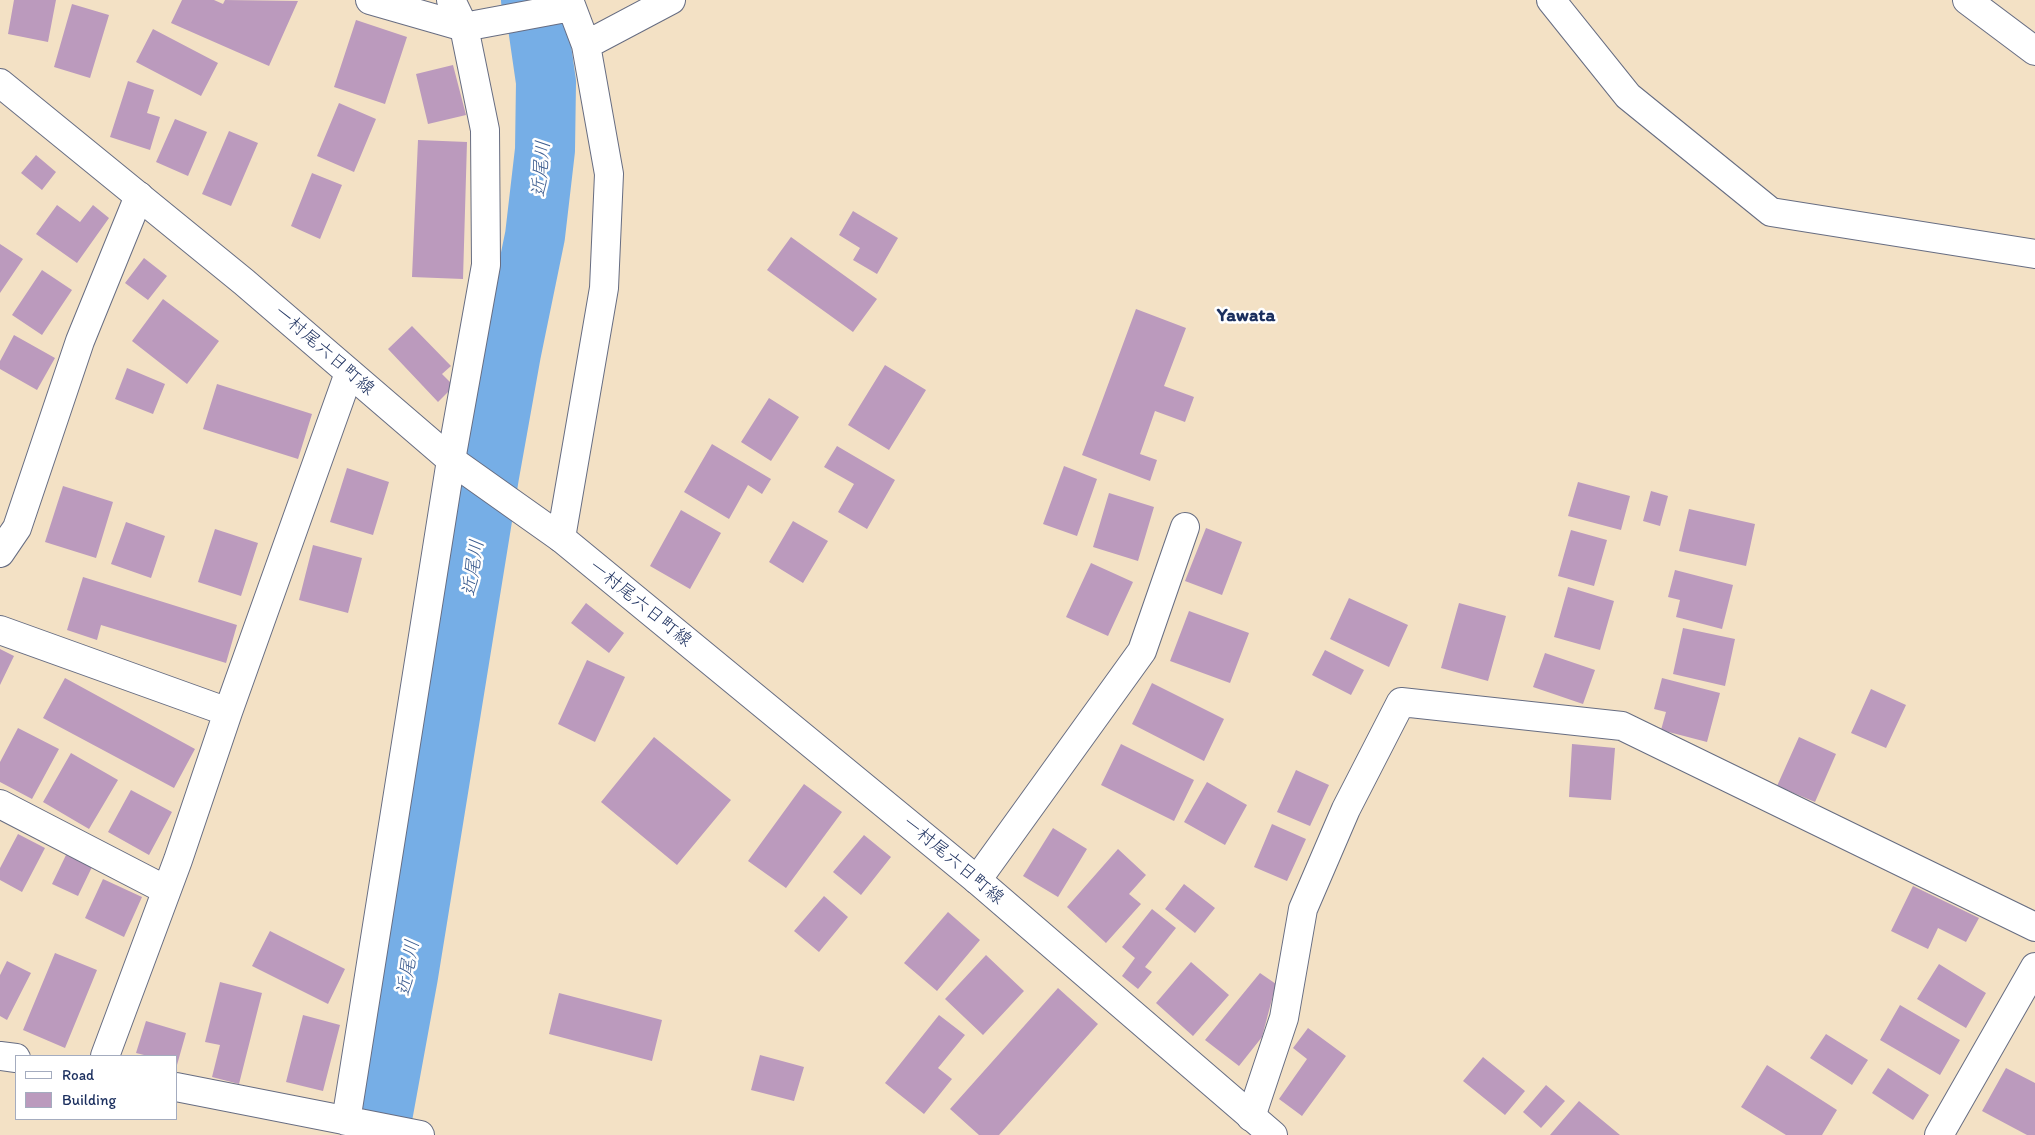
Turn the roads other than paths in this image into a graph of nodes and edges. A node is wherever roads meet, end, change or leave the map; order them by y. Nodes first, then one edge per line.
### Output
1 (370, 0) edge
2 (451, 0) edge
3 (671, 0) edge
4 (1551, 0) edge
5 (1967, 0) edge
6 (570, 3) edge
7 (464, 27) junction
8 (586, 45) junction
9 (2035, 50) edge
10 (0, 83) edge
11 (139, 196) junction
12 (2035, 254) edge
13 (349, 372) junction
14 (451, 460) junction
15 (1185, 527) dead end
16 (561, 538) junction
17 (0, 553) edge
18 (0, 630) edge
19 (228, 712) junction
20 (0, 804) edge
21 (977, 880) junction
22 (166, 890) junction
23 (2035, 927) edge
24 (2035, 967) edge
25 (105, 1055) edge
26 (0, 1056) edge
27 (15, 1058) edge
28 (178, 1087) edge
29 (1251, 1117) junction
30 (346, 1122) junction
31 (420, 1135) edge
32 (1273, 1135) edge
33 (1939, 1135) edge

1 - 7 street
2 - 7 street
3 - 8 street
4 - 12 street
5 - 9 street
6 - 7 street
6 - 8 street
7 - 14 street
8 - 16 street
10 - 11 street, 一村尾六日町線
11 - 13 street, 一村尾六日町線
11 - 17 street
13 - 14 street, 一村尾六日町線
13 - 19 street
14 - 16 street, 一村尾六日町線
14 - 30 street
15 - 21 street
16 - 21 street, 一村尾六日町線
18 - 19 street
19 - 22 street
20 - 22 street
21 - 29 street, 一村尾六日町線
22 - 25 street
23 - 29 street
24 - 33 street
26 - 27 street
28 - 30 street
29 - 32 street, 一村尾六日町線
30 - 31 street

